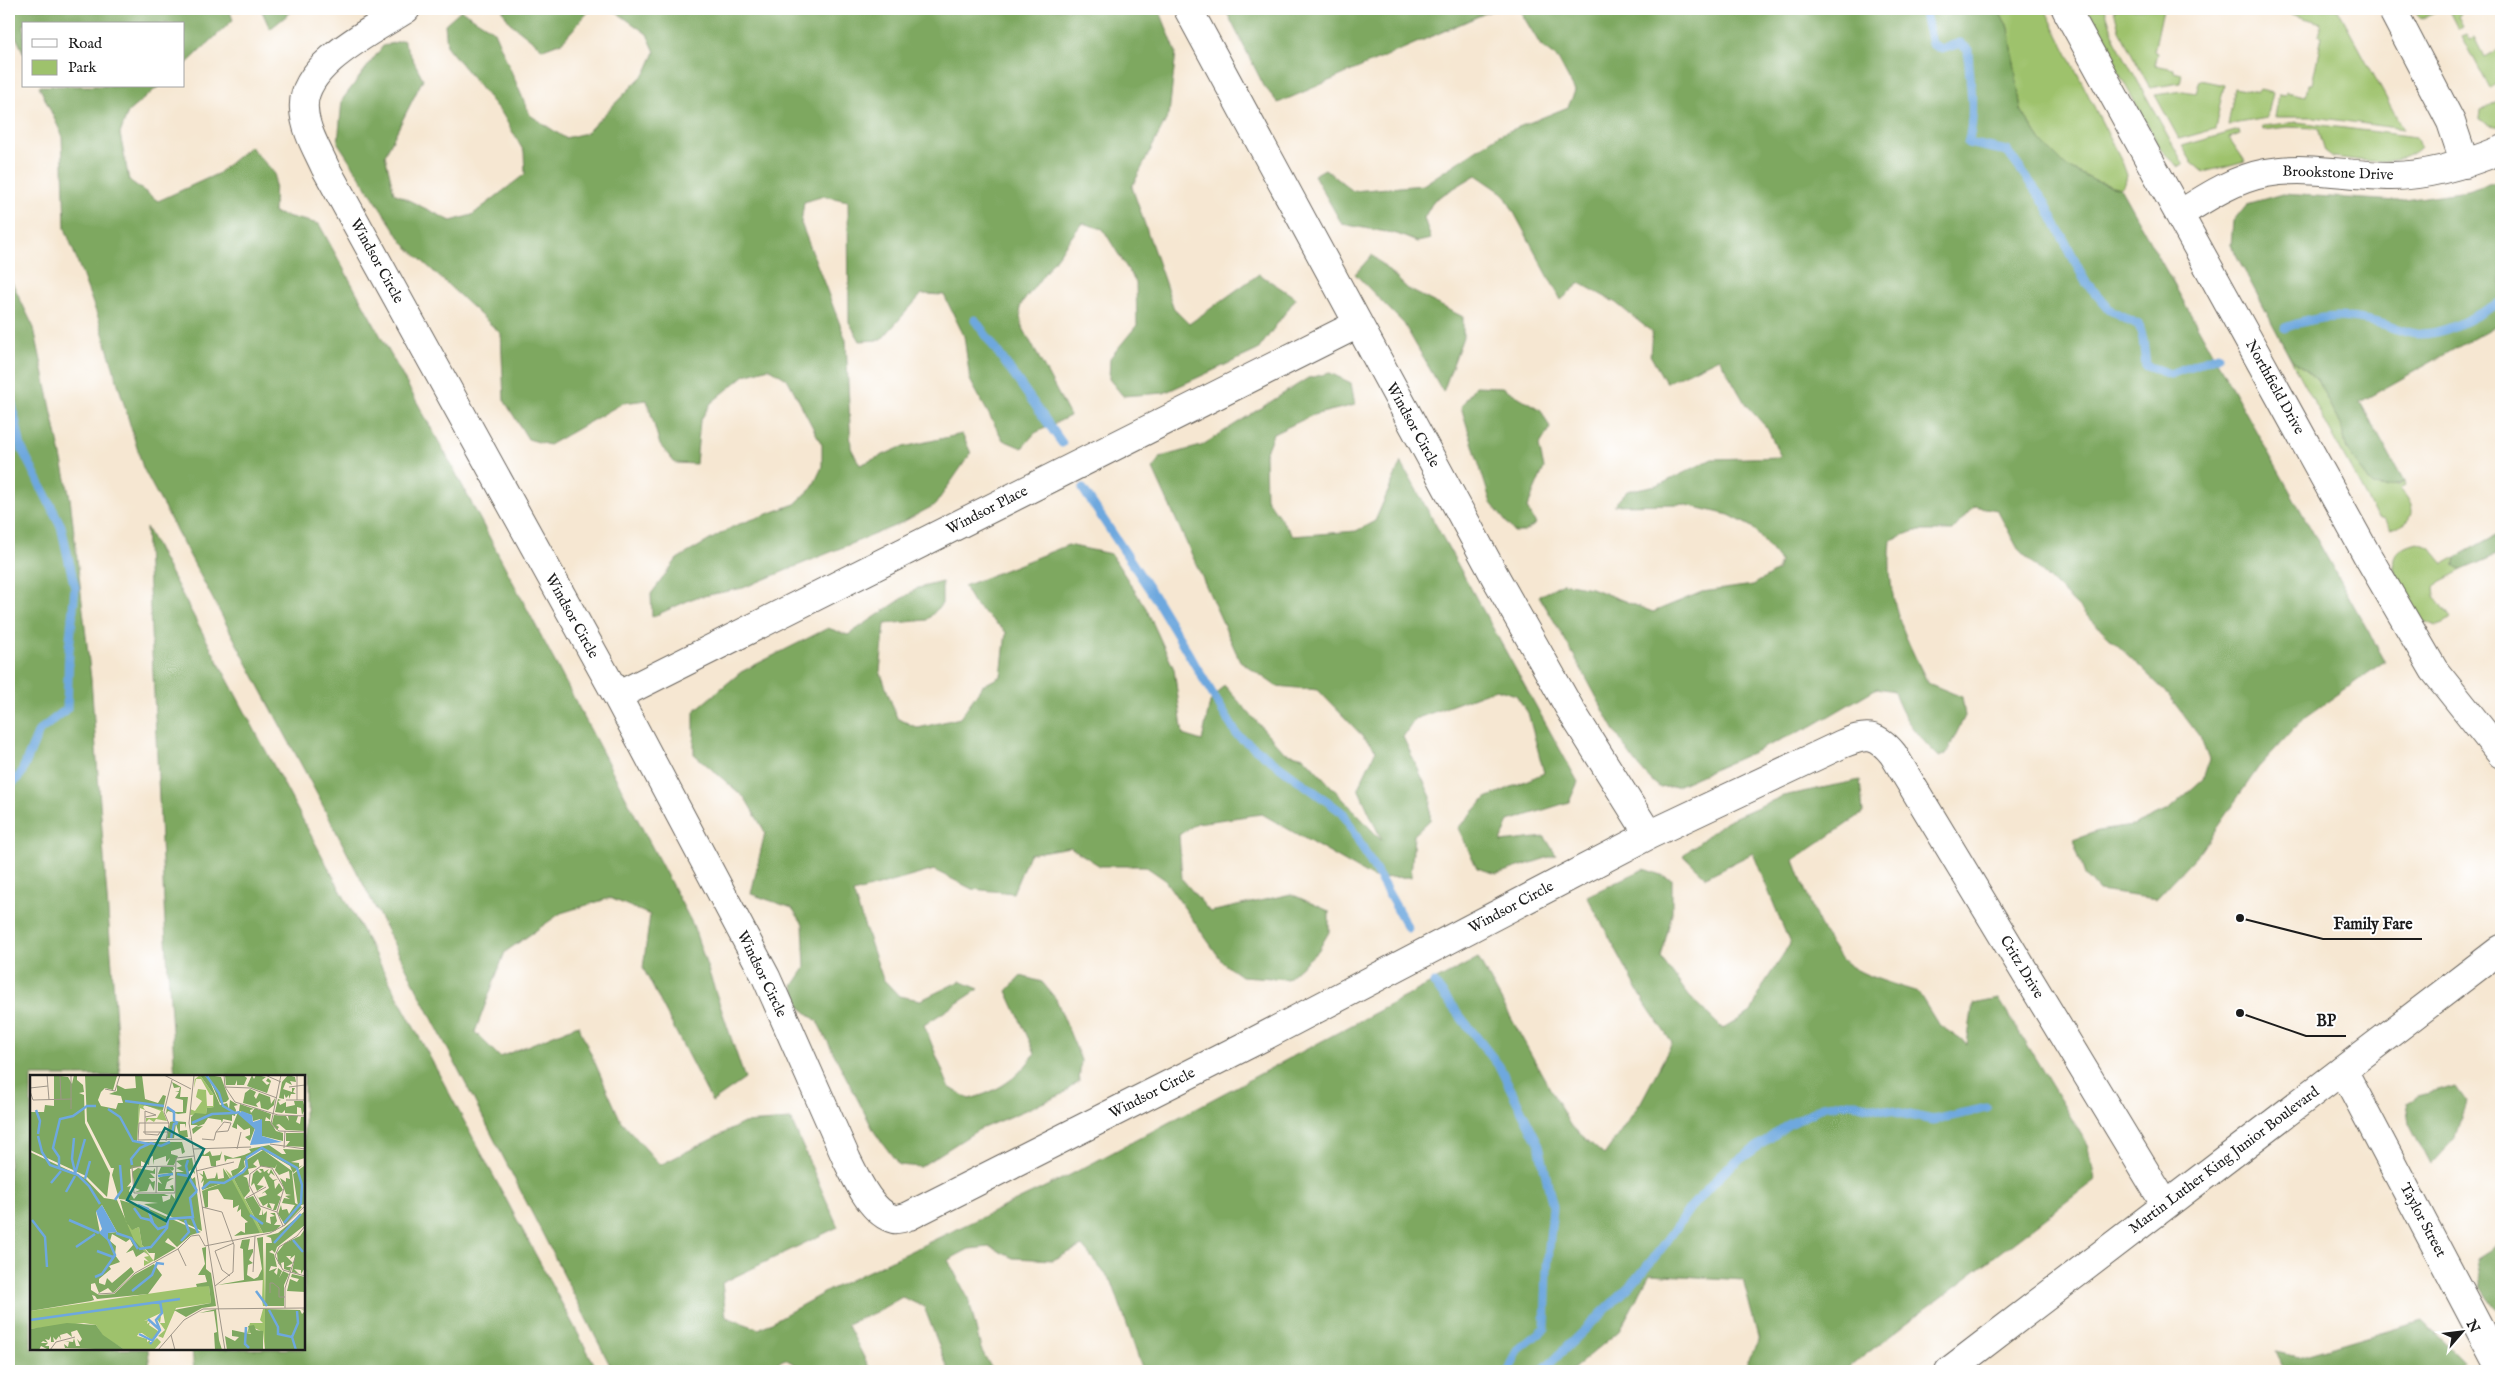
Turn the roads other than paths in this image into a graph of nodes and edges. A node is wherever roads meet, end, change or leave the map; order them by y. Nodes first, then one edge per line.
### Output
1 (406, 9) edge
2 (1188, 9) edge
3 (2066, 9) edge
4 (2392, 9) edge
5 (2501, 150) edge
6 (2465, 164) junction
7 (2180, 214) junction
8 (1358, 324) junction
9 (617, 696) junction
10 (1872, 737) joint
11 (2501, 754) edge
12 (1649, 835) junction
13 (2501, 949) edge
14 (2343, 1070) junction
15 (2165, 1204) junction
16 (2501, 1370) edge
17 (1949, 1371) edge

1 - 9 street, Windsor Circle
2 - 8 street, Windsor Circle
3 - 7 street, Northfield Drive
4 - 6 street
5 - 6 street, Brookstone Drive
6 - 7 street, Brookstone Drive
7 - 11 street, Northfield Drive
8 - 9 street, Windsor Place
8 - 12 street, Windsor Circle
9 - 12 street, Windsor Circle
10 - 12 street, Windsor Circle
10 - 15 street, Critz Drive
13 - 14 street, Martin Luther King Junior Boulevard
14 - 15 street, Martin Luther King Junior Boulevard
14 - 16 street, Taylor Street
15 - 17 street, Martin Luther King Junior Boulevard

